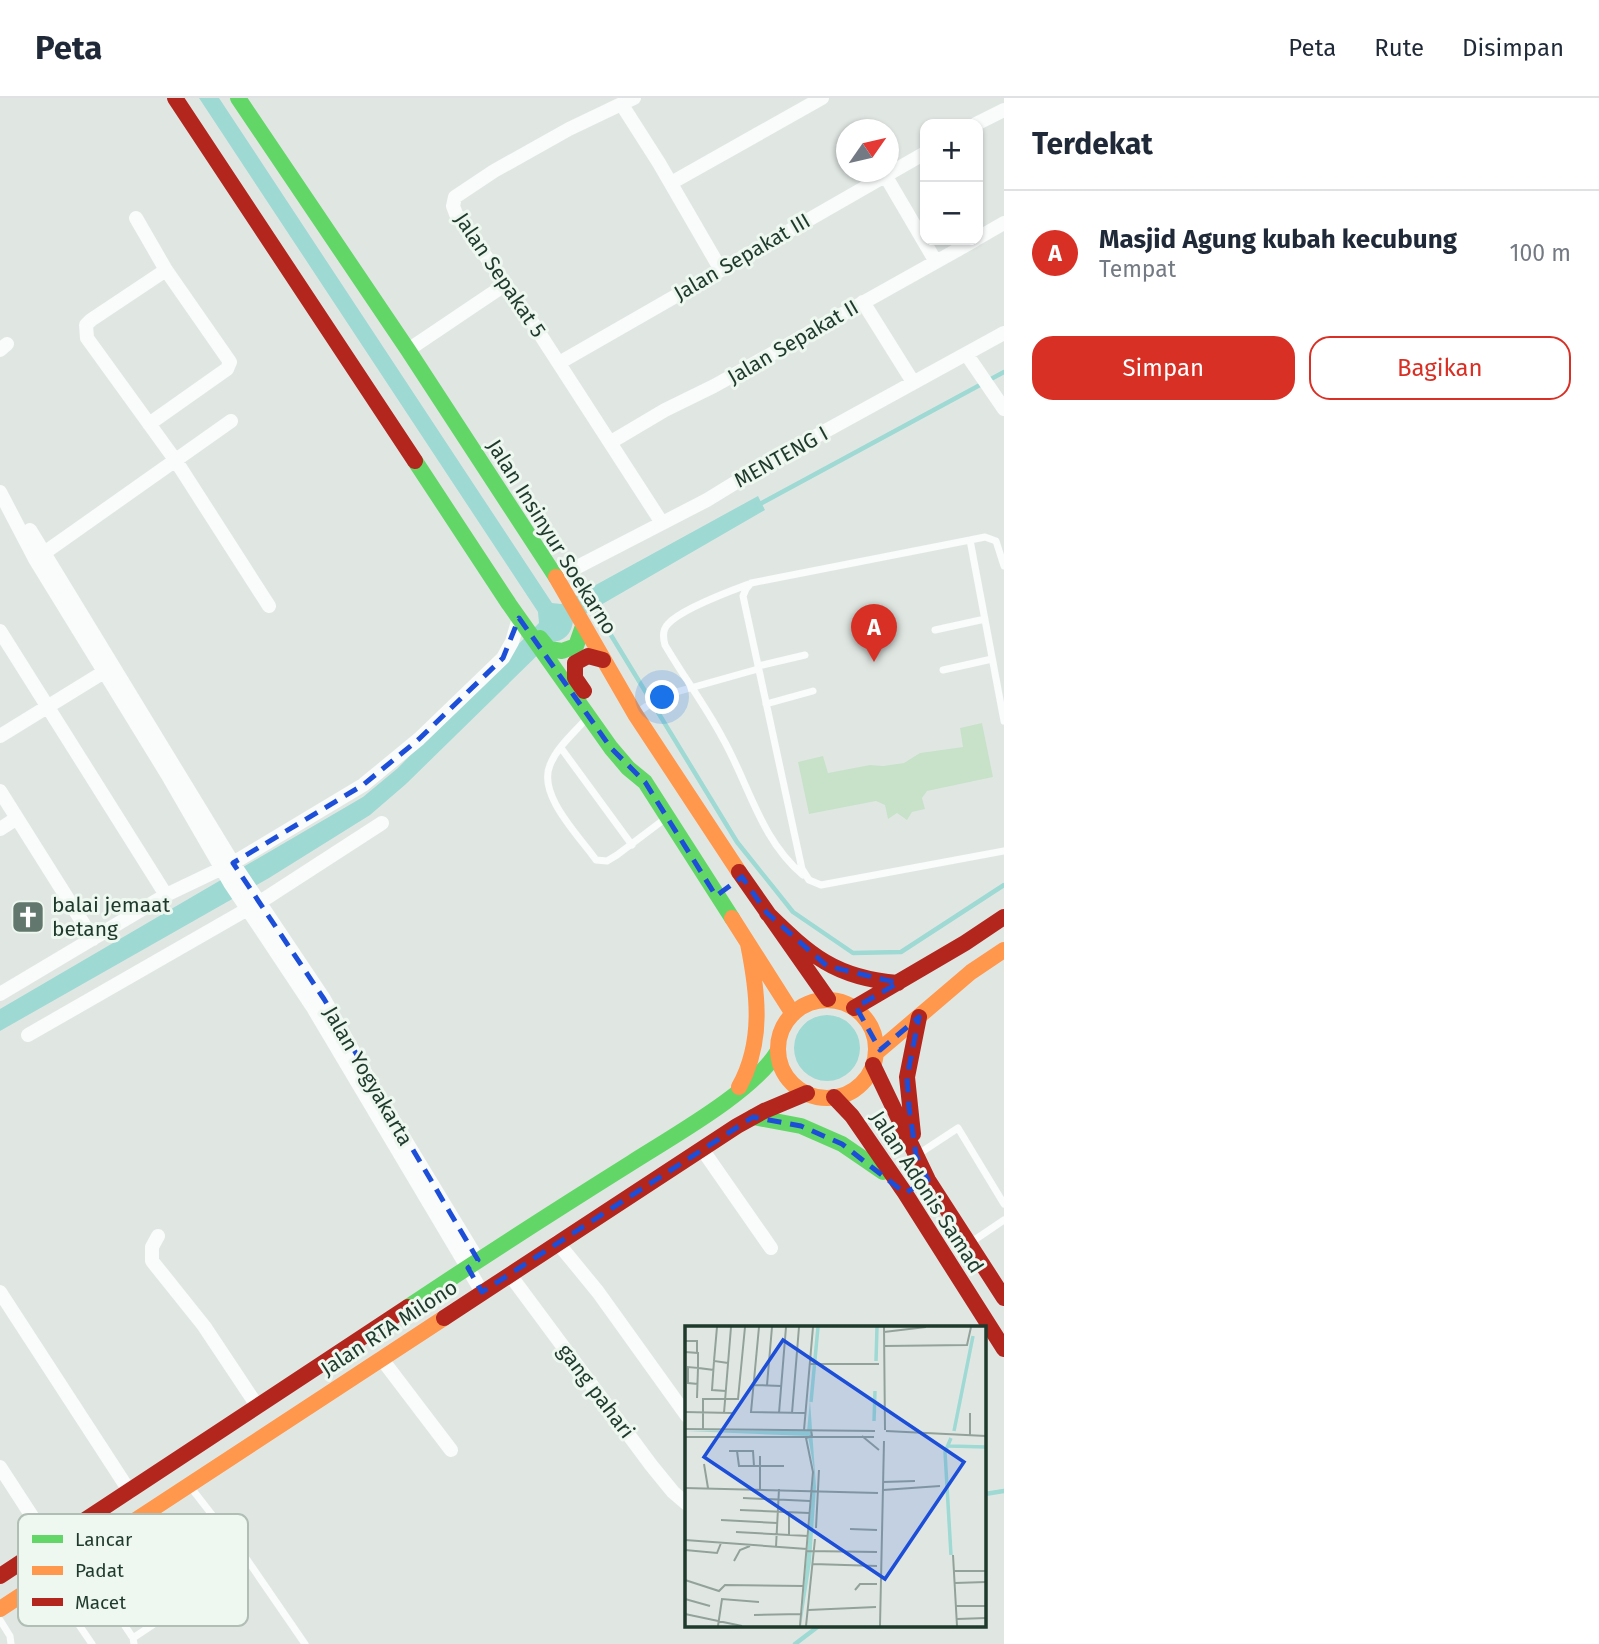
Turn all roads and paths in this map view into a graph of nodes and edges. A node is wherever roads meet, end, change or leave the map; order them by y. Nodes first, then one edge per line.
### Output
1 (175, 98) edge
2 (238, 98) edge
3 (822, 98) edge
4 (628, 101) edge
5 (1004, 110) edge
6 (983, 120) edge
7 (920, 156) edge
8 (899, 167) edge
9 (873, 182) edge
10 (889, 182) edge
11 (671, 183) junction
12 (136, 218) dead end
13 (1004, 223) edge
14 (983, 235) edge
15 (966, 245) edge
16 (936, 262) junction
17 (166, 270) junction
18 (721, 270) junction
19 (506, 284) junction
20 (863, 302) junction
21 (1004, 333) edge
22 (408, 350) junction
23 (967, 355) junction
24 (559, 363) junction
25 (913, 382) junction
26 (1004, 409) edge
27 (231, 421) dead end
28 (149, 424) junction
29 (611, 442) junction
30 (176, 461) junction
31 (0, 490) edge
32 (662, 523) junction
33 (970, 540) junction
34 (40, 556) junction
35 (1004, 566) edge
36 (556, 578) junction
37 (751, 583) junction
38 (269, 606) dead end
39 (519, 618) junction
40 (581, 619) junction
41 (985, 619) junction
42 (935, 630) dead end
43 (0, 631) edge
44 (805, 655) dead end
45 (992, 659) junction
46 (551, 660) junction
47 (603, 660) junction
48 (758, 667) junction
49 (109, 669) junction
50 (943, 670) dead end
51 (691, 687) junction
52 (813, 691) dead end
53 (766, 704) junction
54 (47, 708) junction
55 (639, 711) junction
56 (589, 717) junction
57 (1004, 720) edge
58 (0, 736) edge
59 (561, 748) junction
60 (645, 782) junction
61 (0, 791) edge
62 (17, 818) junction
63 (667, 818) junction
64 (382, 823) dead end
65 (0, 829) edge
66 (632, 845) junction
67 (1004, 851) edge
68 (231, 872) junction
69 (742, 877) junction
70 (809, 880) junction
71 (166, 895) junction
72 (716, 896) junction
73 (251, 903) junction
74 (767, 913) junction
75 (1004, 918) edge
76 (93, 939) junction
77 (748, 944) junction
78 (1004, 950) edge
79 (898, 983) junction
80 (0, 994) edge
81 (828, 999) junction
82 (854, 1008) junction
83 (793, 1014) junction
84 (919, 1017) junction
85 (28, 1035) dead end
86 (778, 1051) junction
87 (875, 1059) junction
88 (807, 1093) junction
89 (733, 1096) junction
90 (834, 1097) junction
91 (753, 1118) junction
92 (702, 1149) junction
93 (916, 1155) junction
94 (928, 1180) junction
95 (905, 1193) junction
96 (1004, 1204) edge
97 (1004, 1220) edge
98 (158, 1236) dead end
99 (557, 1242) junction
100 (969, 1244) junction
101 (771, 1248) dead end
102 (473, 1264) junction
103 (510, 1275) junction
104 (0, 1292) edge
105 (482, 1292) junction
106 (1004, 1298) edge
107 (1004, 1349) edge
108 (381, 1358) junction
109 (289, 1387) junction
110 (258, 1407) junction
111 (304, 1409) junction
112 (685, 1413) edge
113 (451, 1450) dead end
114 (0, 1466) edge
115 (189, 1485) junction
116 (130, 1492) junction
117 (685, 1502) edge
118 (31, 1514) edge
119 (96, 1514) edge
120 (144, 1514) edge
121 (212, 1514) edge
122 (248, 1561) edge
123 (18, 1564) edge
124 (0, 1576) edge
125 (18, 1597) edge
126 (0, 1609) edge
127 (0, 1620) edge
128 (80, 1626) edge
129 (123, 1626) edge
130 (155, 1626) edge
131 (133, 1641) edge
132 (11, 1644) edge
133 (92, 1644) edge
134 (305, 1644) edge

1 - 39 main road
2 - 22 main road, Jalan Insinyur Soekarno
3 - 11 street
4 - 11 street
4 - 19 street, Jalan Sepakat 5
5 - 6 street
7 - 8 street, Jalan Sepakat III
9 - 18 street, Jalan Sepakat III
10 - 16 street
11 - 18 street
12 - 17 street
13 - 14 street, Jalan Sepakat II
15 - 16 street, Jalan Sepakat II
16 - 20 street, Jalan Sepakat II
17 - 28 street
17 - 28 street
18 - 24 street, Jalan Sepakat III
19 - 22 street
19 - 24 street, Jalan Sepakat 5
20 - 25 street
20 - 29 street, Jalan Sepakat II
21 - 23 street, MENTENG I
22 - 36 main road, Jalan Insinyur Soekarno
23 - 25 street, MENTENG I
23 - 26 street
24 - 29 street, Jalan Sepakat 5
25 - 32 street, MENTENG I
27 - 30 street
28 - 30 street
29 - 32 street, Jalan Sepakat 5
30 - 34 street
30 - 38 street
31 - 34 street
32 - 36 street, MENTENG I
33 - 35 lane
33 - 37 lane
33 - 41 lane
34 - 49 street
36 - 40 main road, Jalan Insinyur Soekarno
37 - 48 lane
37 - 51 lane
39 - 46 main road
39 - 68 street
40 - 46 main road
40 - 47 main road, Jalan Insinyur Soekarno
41 - 42 lane
41 - 45 lane
43 - 54 street
44 - 48 lane
45 - 50 lane
45 - 57 lane
46 - 56 main road
47 - 55 main road, Jalan Insinyur Soekarno
47 - 60 main road
48 - 51 lane
48 - 53 lane
49 - 54 street
49 - 68 street
51 - 55 lane
51 - 70 lane
52 - 53 lane
53 - 70 lane
54 - 58 street
54 - 71 street
55 - 69 main road, Jalan Insinyur Soekarno
56 - 59 lane
56 - 60 main road
59 - 66 lane
59 - 66 lane
60 - 63 main road
61 - 62 street
62 - 65 street
62 - 76 street
63 - 66 lane
63 - 72 main road
64 - 73 street
67 - 70 lane
68 - 71 street
68 - 73 street
69 - 72 main road
69 - 74 main road, Jalan Insinyur Soekarno
71 - 76 street
72 - 77 main road
73 - 85 street
73 - 102 street
74 - 79 main road
74 - 81 main road, Jalan Insinyur Soekarno
75 - 79 main road
76 - 80 street
77 - 83 main road
77 - 89 main road
78 - 84 main road
79 - 82 main road
81 - 82 main road
81 - 83 main road
82 - 87 main road
83 - 86 main road
84 - 87 main road
84 - 93 main road
86 - 88 main road
86 - 89 main road, Jalan RTA Milono
87 - 90 main road
87 - 93 main road, Jalan Adonis Samad
88 - 90 main road
88 - 91 main road, Jalan RTA Milono
89 - 102 main road, Jalan RTA Milono
90 - 95 main road, Jalan Adonis Samad
91 - 92 main road, Jalan RTA Milono
91 - 95 main road
92 - 99 main road, Jalan RTA Milono
92 - 101 street
93 - 94 main road, Jalan Adonis Samad
93 - 96 lane
94 - 95 main road
94 - 100 main road, Jalan Adonis Samad
95 - 107 main road, Jalan Adonis Samad
97 - 100 lane
98 - 110 street
99 - 103 main road, Jalan RTA Milono
99 - 112 street
100 - 106 main road, Jalan Adonis Samad
102 - 105 street
102 - 109 main road, Jalan RTA Milono
103 - 105 main road, Jalan RTA Milono
103 - 117 street, gang pahari
104 - 116 street
105 - 108 main road, Jalan RTA Milono
108 - 111 main road, Jalan RTA Milono
108 - 113 street
109 - 110 main road, Jalan RTA Milono
109 - 111 main road
110 - 116 main road, Jalan RTA Milono
111 - 115 main road, Jalan RTA Milono
114 - 118 street
115 - 120 main road, Jalan RTA Milono
115 - 121 lane
116 - 119 main road, Jalan RTA Milono
122 - 134 lane
123 - 124 main road, Jalan RTA Milono
125 - 126 main road, Jalan RTA Milono
127 - 132 lane
128 - 133 lane
129 - 131 lane
130 - 131 lane

